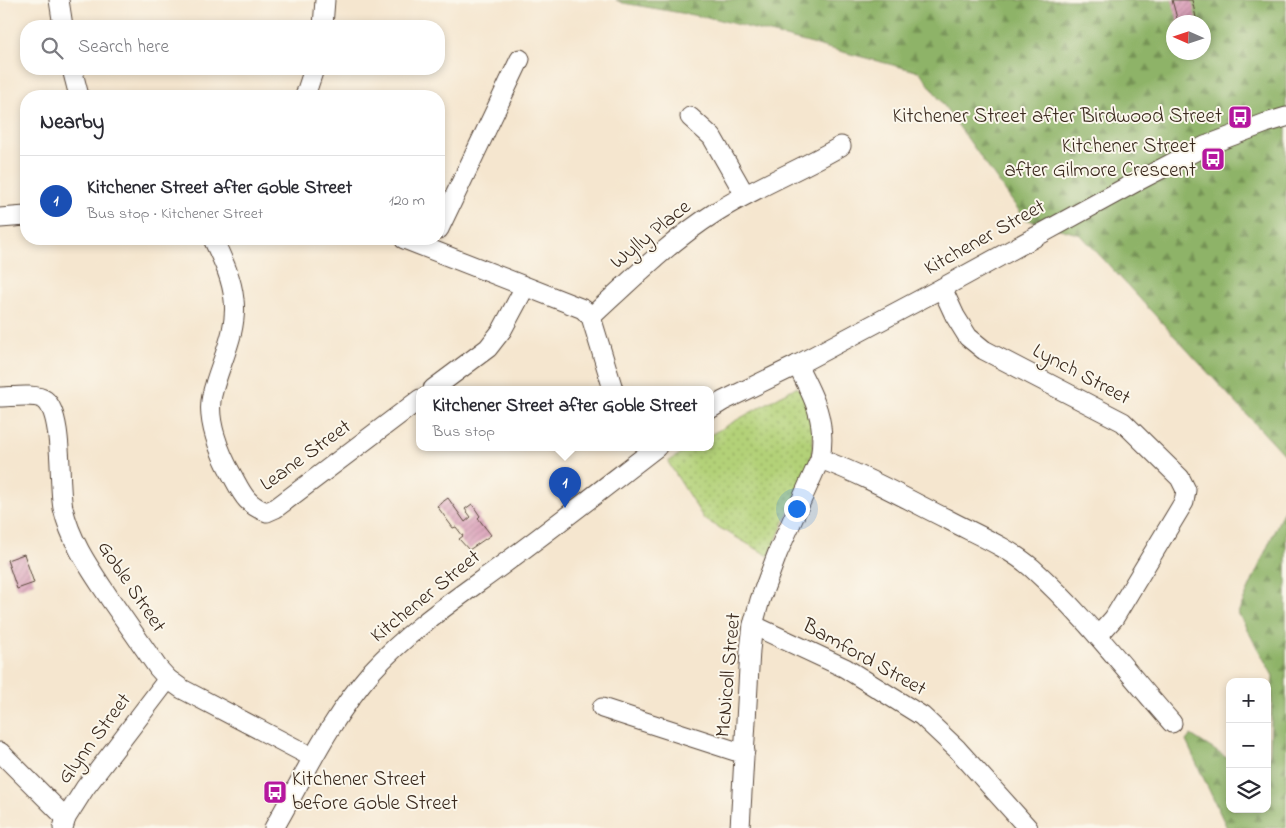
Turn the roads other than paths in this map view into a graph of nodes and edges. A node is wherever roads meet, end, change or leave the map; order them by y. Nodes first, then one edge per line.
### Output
1 (59, 0) edge
2 (324, 0) edge
3 (62, 20) edge
4 (323, 20) edge
5 (520, 59) dead end
6 (74, 75) edge
7 (312, 75) edge
8 (77, 90) edge
9 (307, 90) edge
10 (690, 116) dead end
11 (1286, 118) edge
12 (841, 146) dead end
13 (745, 195) junction
14 (20, 216) edge
15 (445, 216) edge
16 (0, 218) edge
17 (216, 245) edge
18 (434, 245) edge
19 (525, 286) junction
20 (942, 288) junction
21 (591, 317) junction
22 (797, 365) junction
23 (437, 386) edge
24 (612, 386) edge
25 (0, 397) edge
26 (416, 402) edge
27 (714, 407) edge
28 (644, 451) edge
29 (820, 459) junction
30 (753, 624) junction
31 (1098, 636) junction
32 (168, 679) junction
33 (602, 708) dead end
34 (1172, 723) dead end
35 (744, 751) junction
36 (0, 752) edge
37 (312, 758) junction
38 (64, 823) edge
39 (274, 828) edge
40 (740, 828) edge
41 (1028, 828) edge

1 - 3 street
2 - 4 street
5 - 15 street
6 - 8 street
7 - 9 street
10 - 13 street
11 - 20 street, Kitchener Street
12 - 13 street, Wylly Place
13 - 21 street, Wylly Place
14 - 16 street
17 - 26 street, Leane Street
18 - 19 street
19 - 21 street
19 - 23 street
20 - 22 street, Kitchener Street
20 - 31 street, Lynch Street
21 - 24 street
22 - 27 street, Kitchener Street
22 - 29 street, McNicoll Street
25 - 32 street, Goble Street
28 - 37 street, Kitchener Street
29 - 30 street, McNicoll Street
29 - 31 street
30 - 35 street, McNicoll Street
30 - 41 street, Bamford Street
31 - 34 street
32 - 37 street, Goble Street
32 - 38 street, Glynn Street
33 - 35 street
35 - 40 street, McNicoll Street
36 - 38 street
37 - 39 street, Kitchener Street

